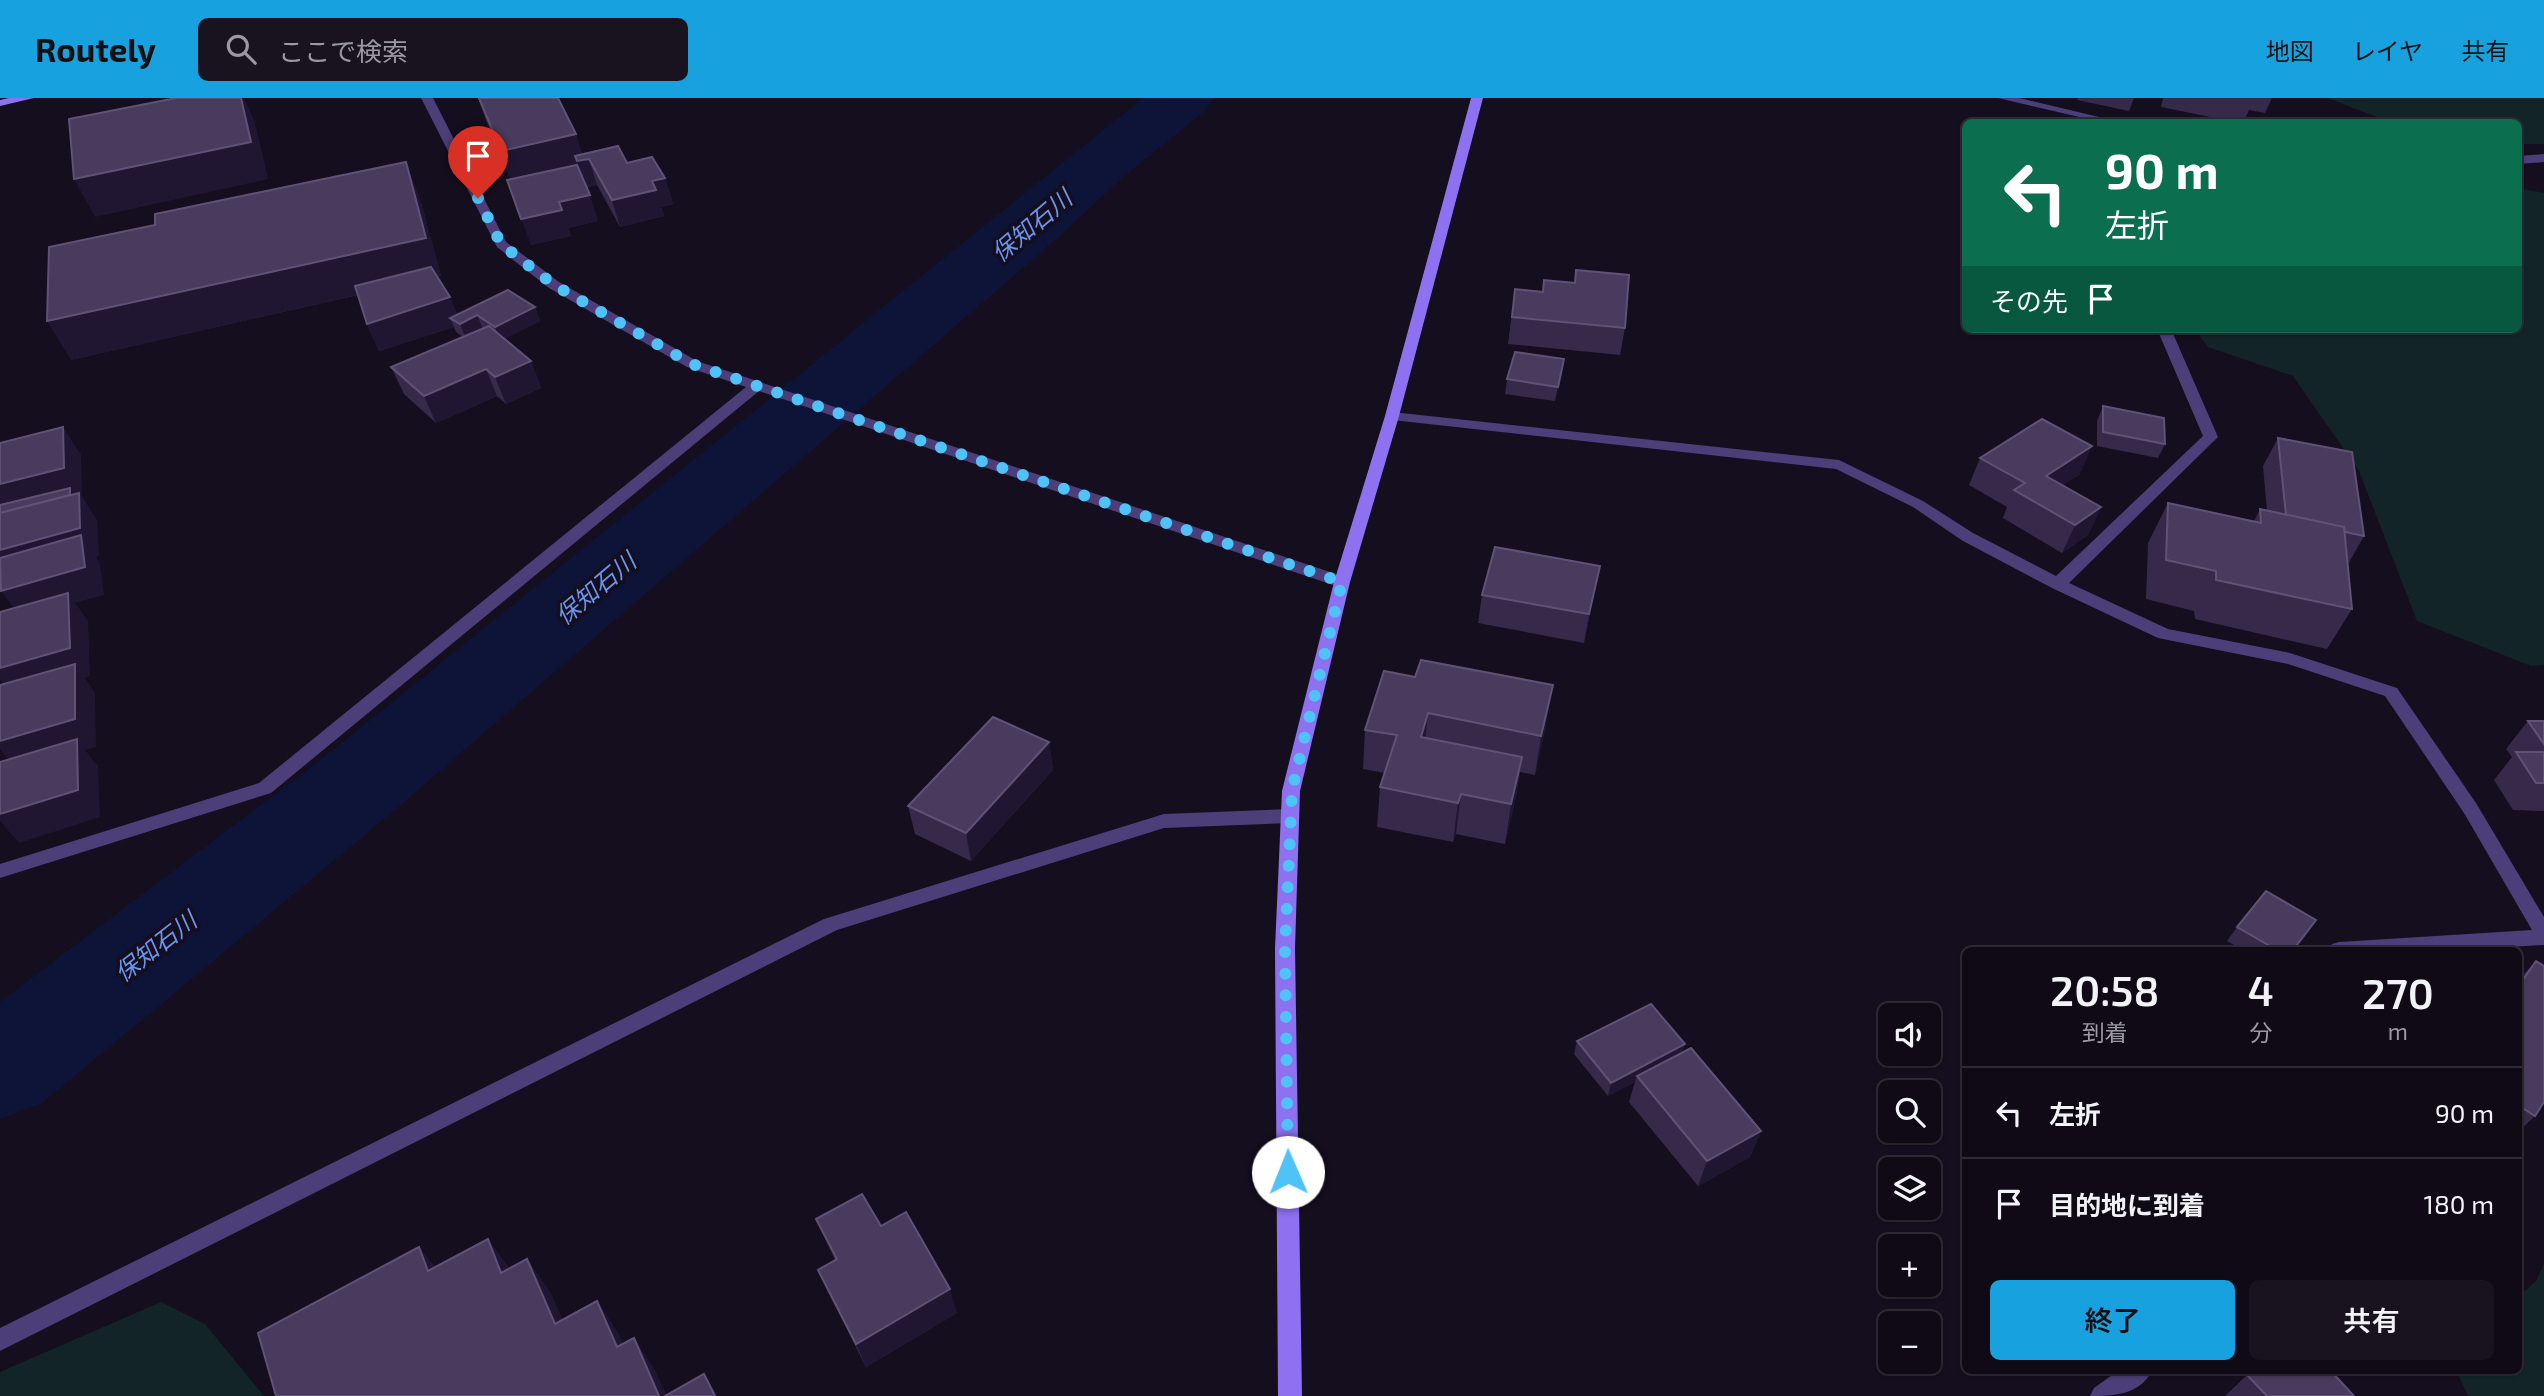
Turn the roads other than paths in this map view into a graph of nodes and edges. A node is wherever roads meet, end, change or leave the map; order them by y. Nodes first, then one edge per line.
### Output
1 (28, 98) edge
2 (427, 98) edge
3 (1477, 98) edge
4 (2004, 98) edge
5 (0, 103) edge
6 (2100, 119) edge
7 (2544, 158) edge
8 (2522, 160) edge
9 (2166, 333) edge
10 (755, 387) junction
11 (1392, 416) junction
12 (1342, 582) junction
13 (2058, 584) junction
14 (1290, 816) junction
15 (0, 871) edge
16 (2544, 935) edge
17 (2380, 947) edge
18 (0, 1340) edge
19 (2134, 1374) edge
20 (1290, 1396) edge
21 (2102, 1396) edge

1 - 5 street
2 - 10 street
3 - 11 street
4 - 6 street
7 - 8 street
9 - 13 street
10 - 12 street
10 - 15 street
11 - 12 street
11 - 13 street
12 - 14 street
13 - 16 street
14 - 18 street
14 - 20 street
16 - 17 street
19 - 21 street

